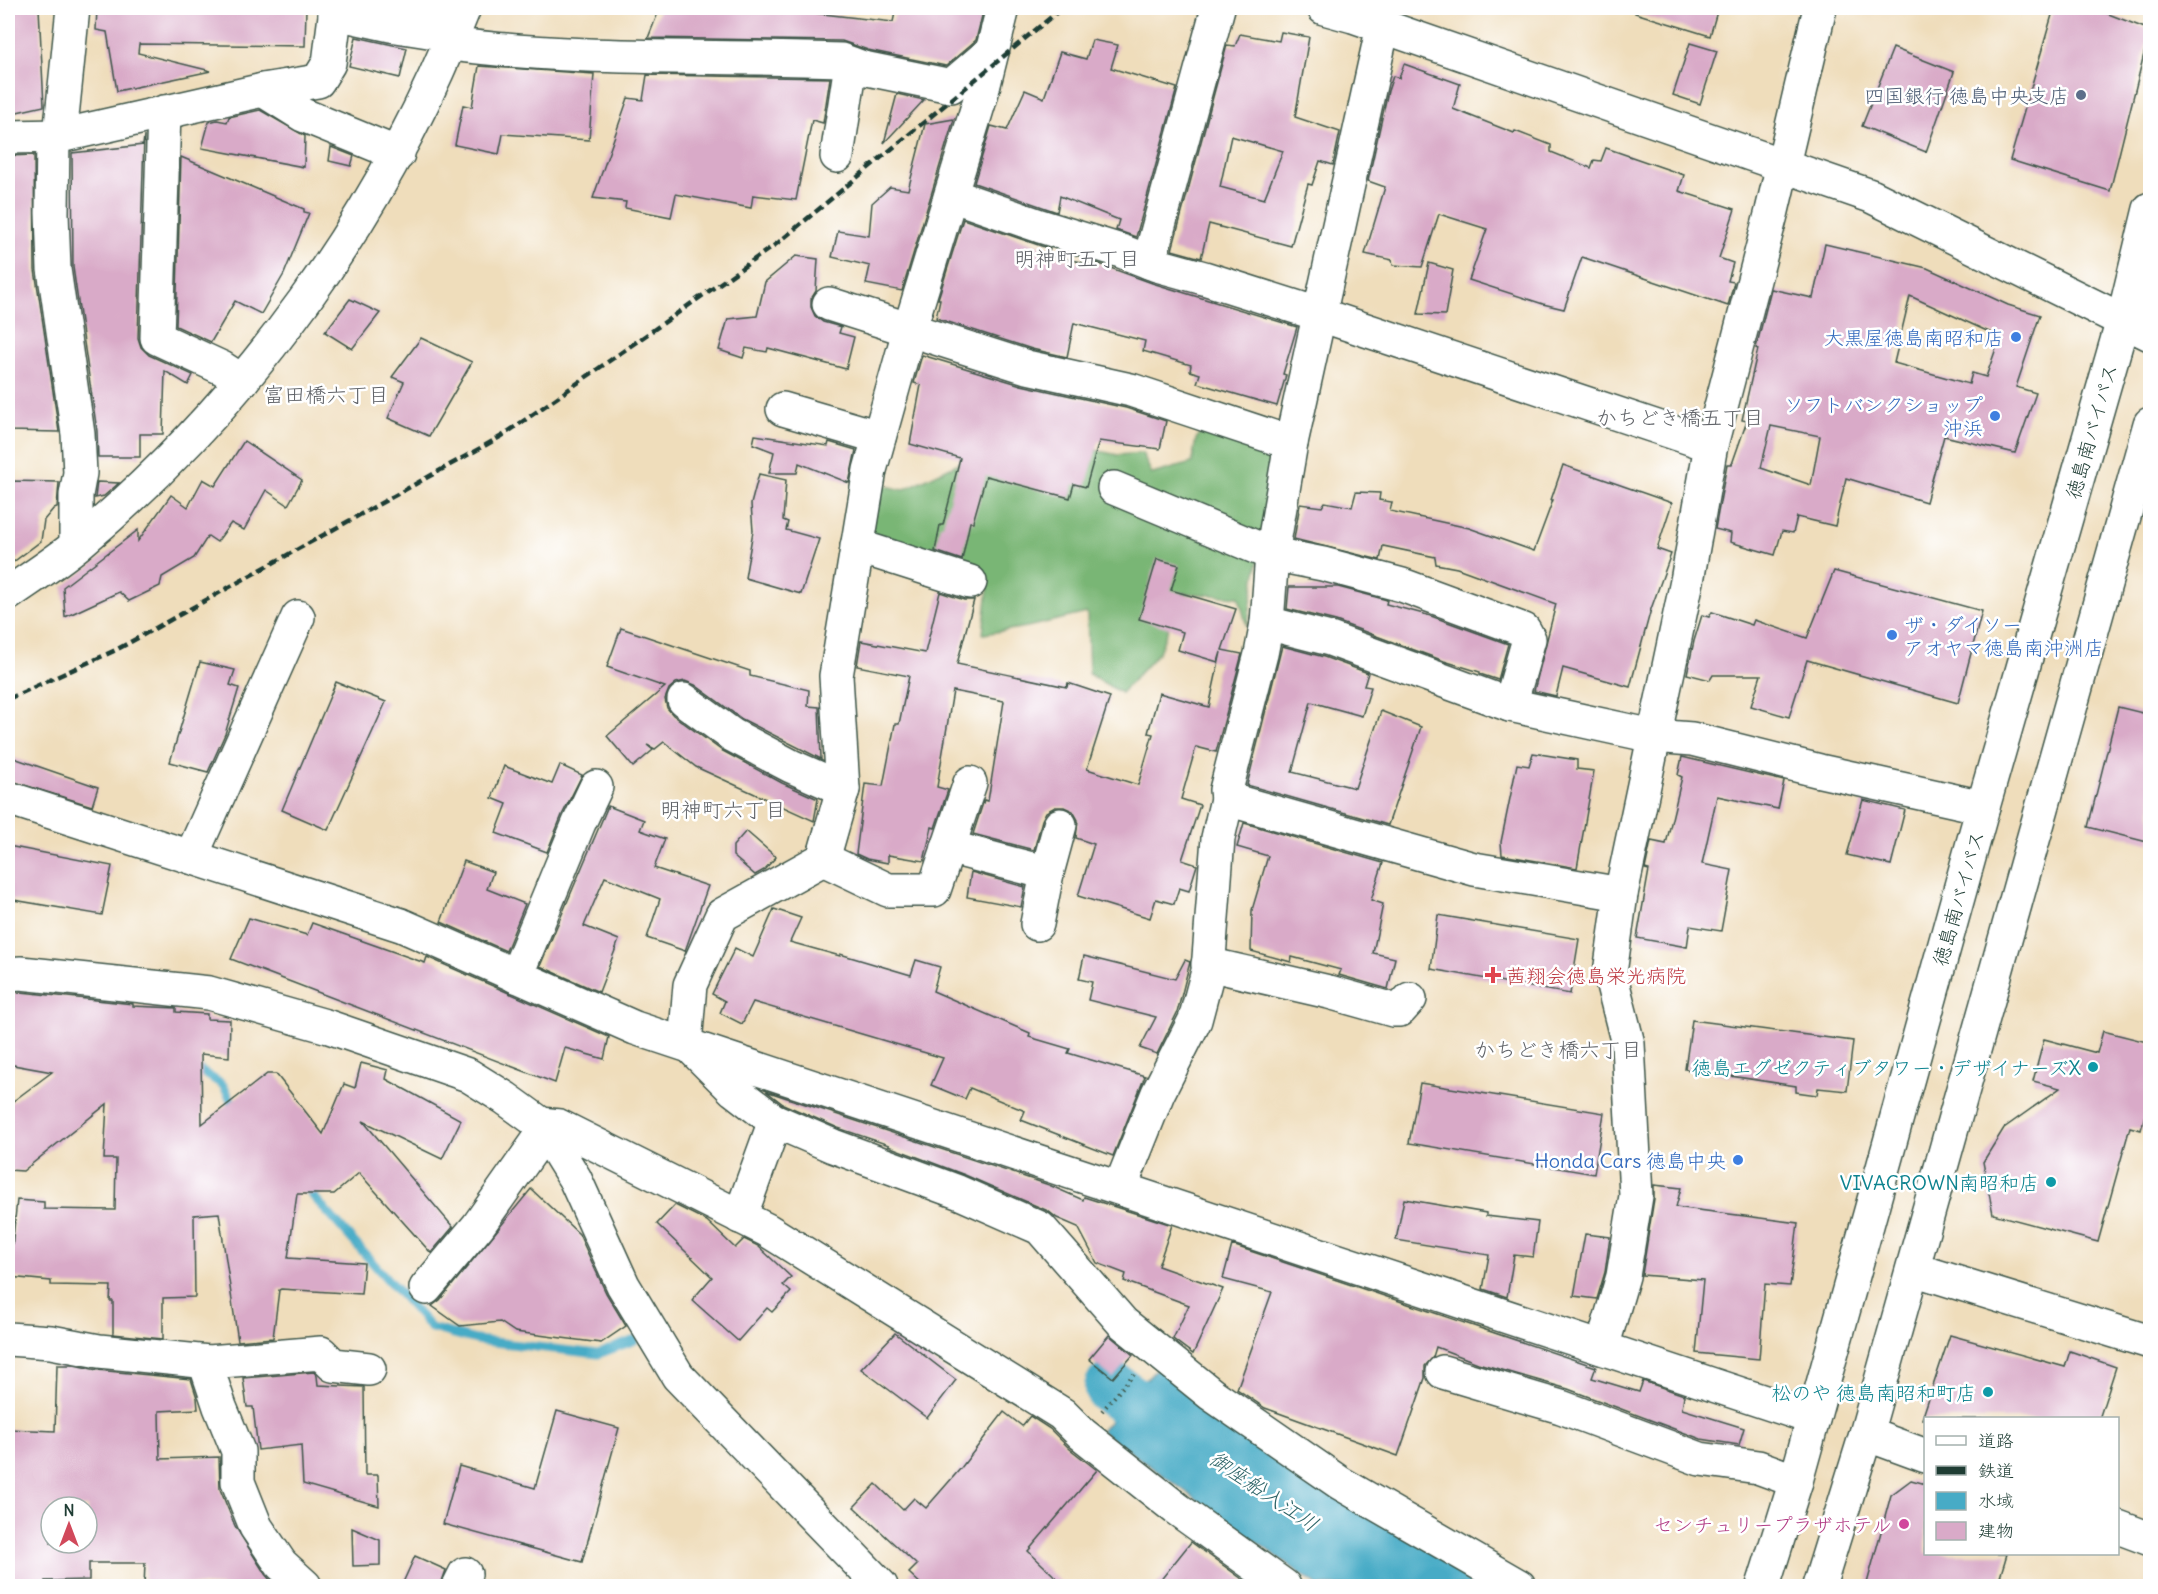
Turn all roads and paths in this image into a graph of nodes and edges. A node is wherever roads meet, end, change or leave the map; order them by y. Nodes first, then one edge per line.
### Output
1 (73, 8) edge
2 (1003, 8) edge
3 (1218, 8) edge
4 (1324, 8) edge
5 (1820, 8) edge
6 (336, 10) edge
7 (1383, 26) junction
8 (456, 29) edge
9 (992, 51) junction
10 (851, 64) junction
11 (263, 90) junction
12 (164, 112) junction
13 (56, 136) junction
14 (8, 137) edge
15 (398, 154) junction
16 (837, 156) dead end
17 (1781, 165) junction
18 (951, 195) junction
19 (2151, 209) edge
20 (1149, 262) junction
21 (829, 303) dead end
22 (1318, 314) junction
23 (2137, 327) edge
24 (909, 331) junction
25 (242, 381) junction
26 (783, 409) dead end
27 (2151, 424) edge
28 (879, 437) junction
29 (1291, 443) junction
30 (1711, 445) junction
31 (1114, 488) dead end
32 (76, 545) junction
33 (857, 546) junction
34 (1272, 554) junction
35 (970, 582) dead end
36 (8, 594) edge
37 (298, 617) dead end
38 (1266, 623) junction
39 (684, 700) dead end
40 (1510, 705) junction
41 (1653, 736) junction
42 (970, 783) dead end
43 (596, 787) dead end
44 (843, 789) junction
45 (8, 798) edge
46 (1227, 799) junction
47 (1983, 807) junction
48 (1060, 825) dead end
49 (948, 847) junction
50 (191, 857) junction
51 (823, 860) junction
52 (1047, 873) junction
53 (1621, 894) junction
54 (1037, 924) dead end
55 (1208, 964) junction
56 (8, 974) edge
57 (516, 976) junction
58 (1410, 999) dead end
59 (687, 1045) junction
60 (775, 1121) junction
61 (543, 1128) junction
62 (1120, 1188) junction
63 (740, 1217) junction
64 (1913, 1269) junction
65 (426, 1288) dead end
66 (8, 1340) edge
67 (2151, 1342) edge
68 (1602, 1348) junction
69 (206, 1362) junction
70 (1140, 1368) dead end
71 (369, 1369) dead end
72 (1443, 1372) dead end
73 (1813, 1418) junction
74 (1095, 1419) dead end
75 (1866, 1434) junction
76 (1924, 1455) edge
77 (1796, 1481) junction
78 (2119, 1527) edge
79 (2151, 1539) edge
80 (305, 1587) edge
81 (881, 1587) edge
82 (1284, 1587) edge
83 (1519, 1587) edge
84 (1762, 1587) edge
85 (1819, 1587) edge

1 - 13 main road
2 - 9 main road
3 - 20 main road
4 - 7 main road
5 - 17 main road
6 - 8 main road
6 - 11 main road
7 - 17 main road
7 - 22 main road
8 - 10 main road
8 - 15 main road
9 - 10 main road
9 - 18 main road
10 - 16 main road
11 - 12 main road
11 - 15 main road
12 - 13 main road
12 - 25 main road
13 - 14 main road
13 - 32 main road
15 - 25 main road
17 - 23 main road
17 - 30 main road
18 - 20 main road
18 - 24 main road
19 - 23 main road, 徳島南バイパス
20 - 22 main road
21 - 24 main road
22 - 29 main road
22 - 30 main road
23 - 47 main road, 徳島南バイパス
24 - 28 main road
24 - 29 main road
25 - 32 main road
26 - 28 main road
27 - 64 main road
28 - 33 main road
29 - 34 main road
30 - 41 main road
31 - 34 main road
32 - 36 main road
33 - 35 main road
33 - 44 main road
34 - 38 main road
34 - 40 main road
37 - 50 main road
38 - 40 main road
38 - 46 main road
39 - 44 main road
40 - 41 main road
41 - 47 main road
41 - 53 main road
42 - 49 main road
43 - 57 main road
44 - 51 main road
45 - 50 main road
46 - 53 main road
46 - 55 main road
47 - 73 main road, 徳島南バイパス
48 - 52 main road
49 - 51 main road
49 - 52 main road
50 - 57 main road
51 - 59 main road
52 - 54 main road
53 - 68 main road
55 - 58 main road
55 - 62 main road
56 - 61 main road
57 - 59 main road
59 - 60 main road
59 - 62 main road
60 - 63 main road
60 - 83 main road
61 - 63 main road
61 - 65 main road
61 - 81 main road
62 - 68 main road
63 - 82 main road
64 - 67 main road
64 - 75 main road
66 - 69 main road
68 - 73 main road
69 - 71 main road
69 - 80 main road
70 - 74 path
72 - 77 main road
73 - 77 main road, 徳島南バイパス
75 - 76 main road
75 - 85 main road
77 - 84 main road, 徳島南バイパス
78 - 79 main road

